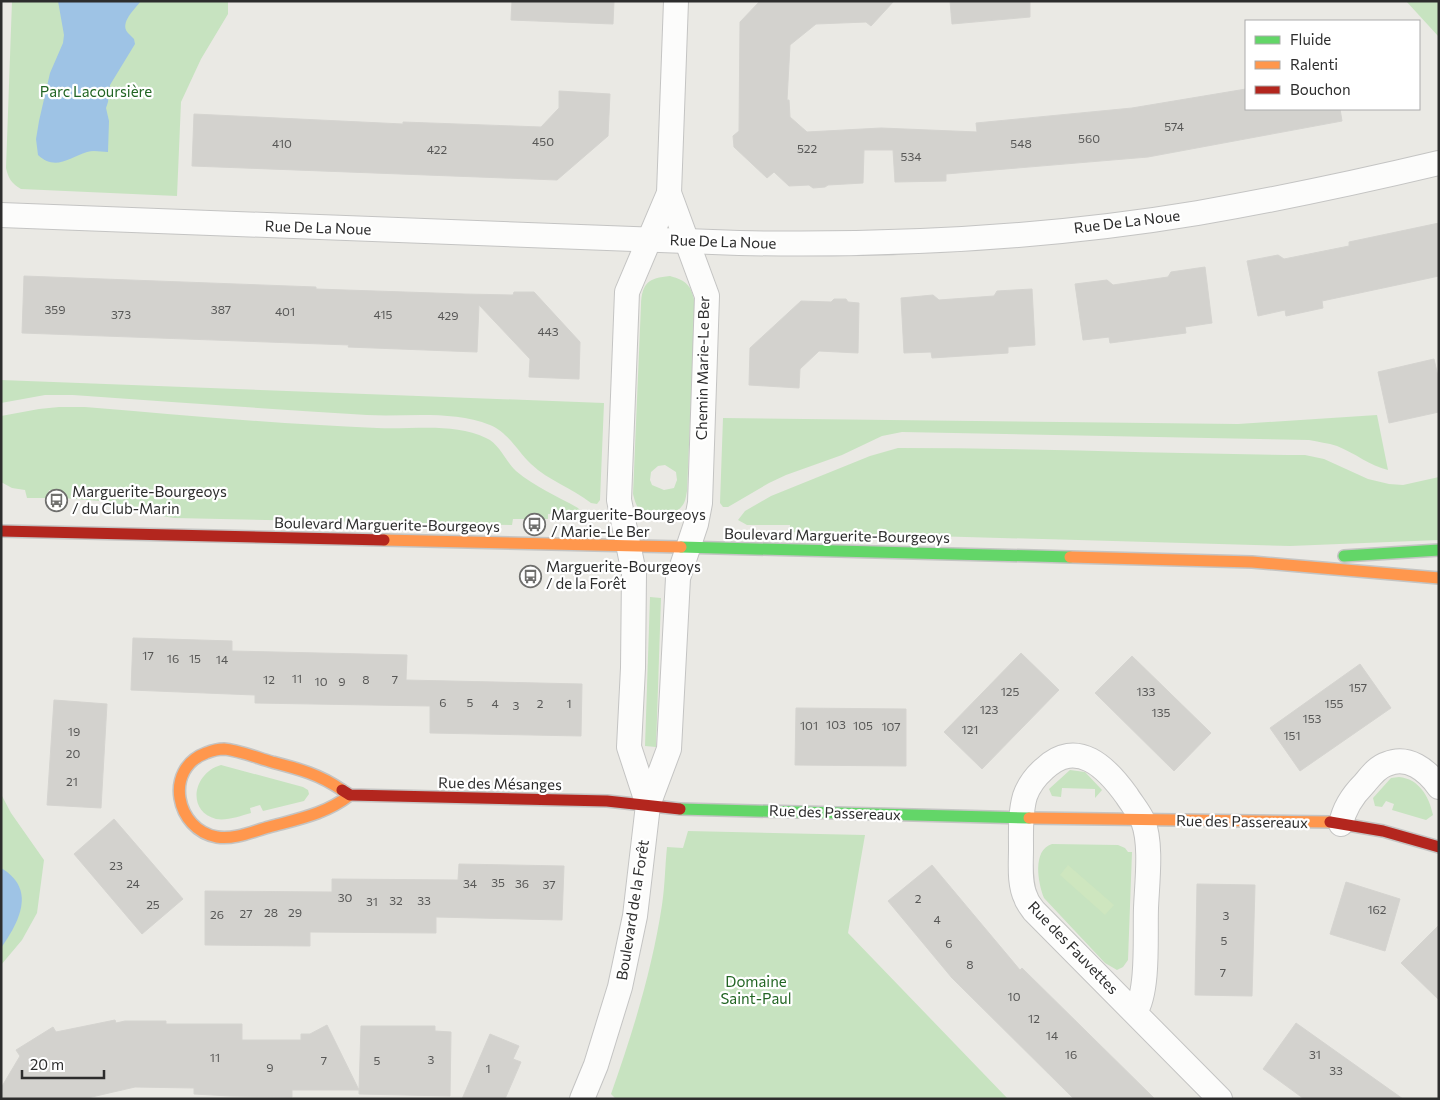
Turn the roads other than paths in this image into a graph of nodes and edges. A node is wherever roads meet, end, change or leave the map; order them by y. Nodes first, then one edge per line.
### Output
1 (676, 1) edge
2 (1439, 163) edge
3 (669, 193) junction
4 (1, 216) edge
5 (649, 240) junction
6 (687, 241) junction
7 (1, 531) edge
8 (628, 546) junction
9 (688, 548) junction
10 (1439, 550) edge
11 (1252, 562) junction
12 (1439, 578) edge
13 (1439, 787) edge
14 (350, 795) junction
15 (648, 806) junction
16 (1022, 818) junction
17 (1142, 821) junction
18 (1341, 824) junction
19 (1439, 847) edge
20 (1135, 1012) junction
21 (582, 1099) edge
22 (1220, 1099) edge

1 - 3 street, Chemin Marie-Le Ber
2 - 6 street, Rue De La Noue
3 - 5 street, Chemin Marie-Le Ber
3 - 6 street, Chemin Marie-Le Ber
4 - 5 street, Rue De La Noue
5 - 6 street, Rue De La Noue
5 - 8 street, Chemin Marie-Le Ber
6 - 9 street, Chemin Marie-Le Ber
7 - 8 street, Boulevard Marguerite-Bourgeoys
8 - 9 street, Boulevard Marguerite-Bourgeoys
8 - 15 street, Boulevard de la Forêt
9 - 11 street, Boulevard Marguerite-Bourgeoys
9 - 15 street, Boulevard de la Forêt
10 - 11 street, Boulevard Marguerite-Bourgeoys
11 - 12 street, Boulevard Marguerite-Bourgeoys
13 - 18 street
14 - 14 street
14 - 15 street, Rue des Mésanges
15 - 16 street, Rue des Passereaux
15 - 21 street, Boulevard de la Forêt
16 - 17 street, Rue des Passereaux
16 - 17 street
16 - 20 street, Rue des Fauvettes
17 - 18 street, Rue des Passereaux
17 - 20 street, Rue des Fauvettes
18 - 19 street, Rue des Passereaux
20 - 22 street, Rue des Fauvettes

